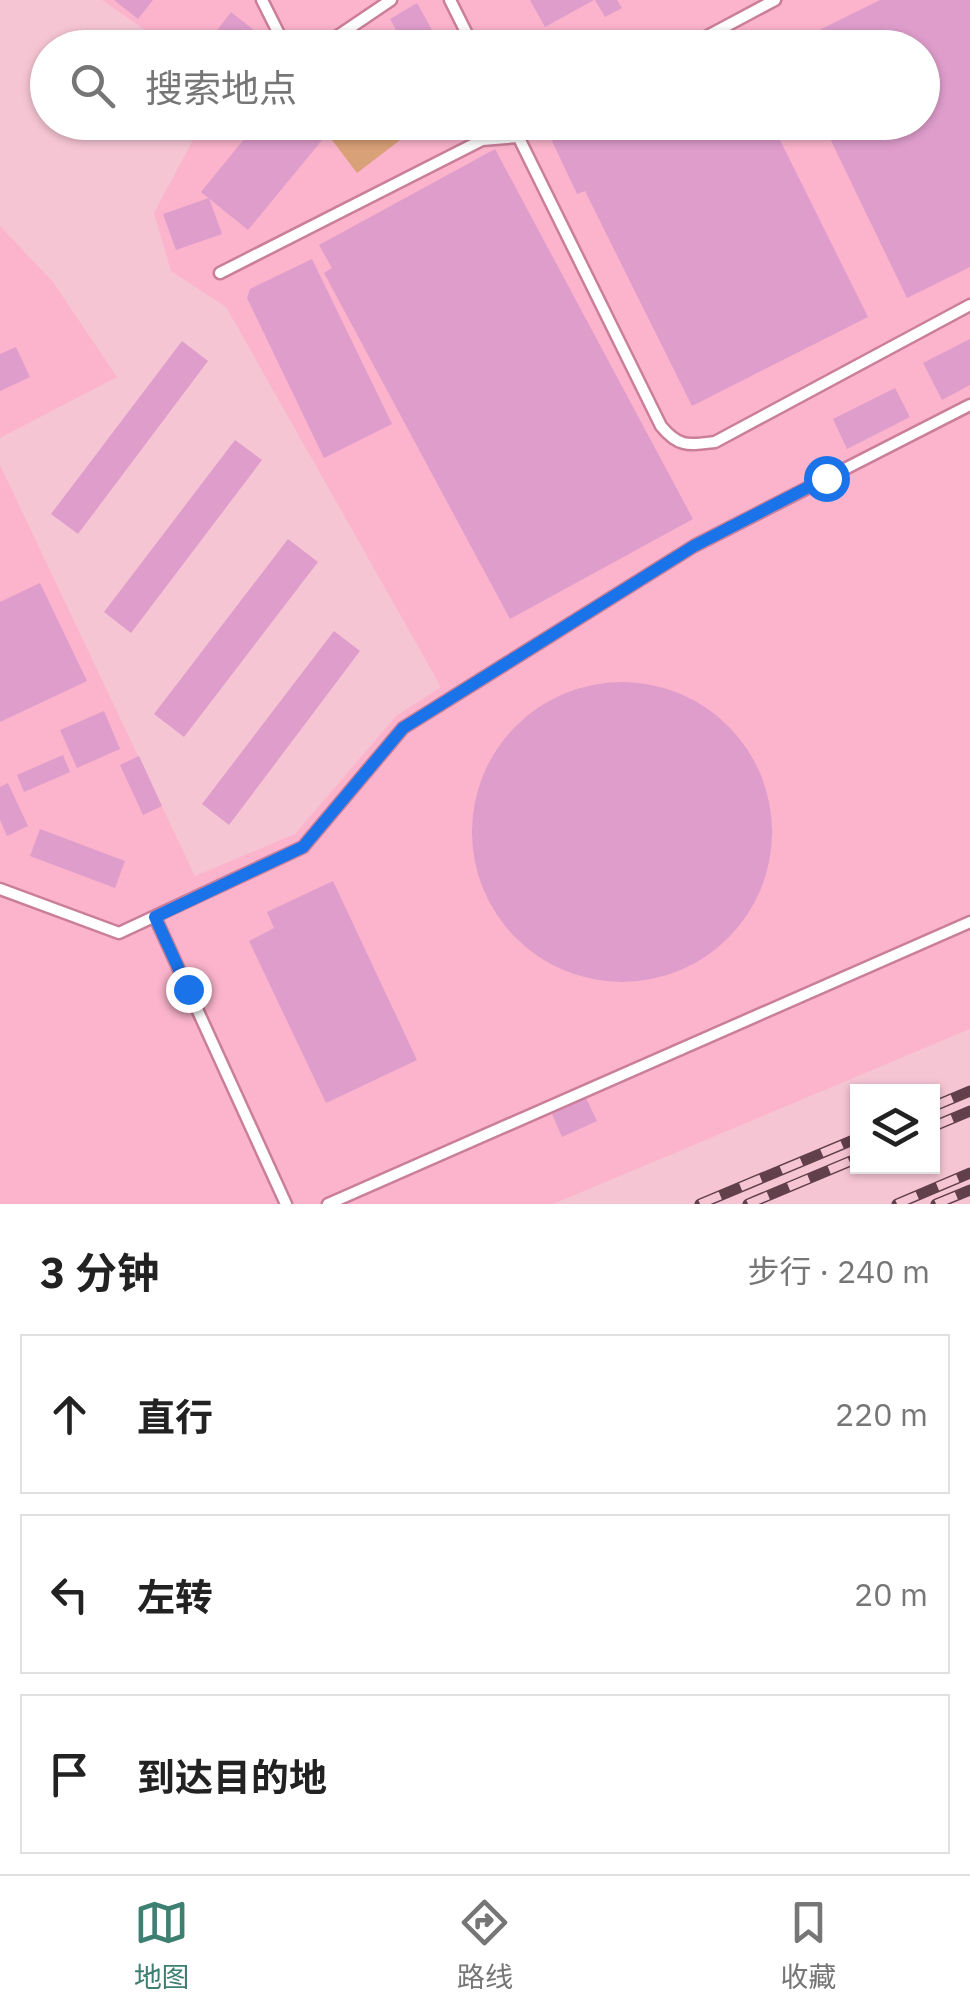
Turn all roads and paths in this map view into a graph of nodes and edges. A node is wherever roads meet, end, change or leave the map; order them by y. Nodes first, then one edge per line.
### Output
1 (262, 0) edge
2 (390, 0) edge
3 (450, 0) edge
4 (774, 0) edge
5 (277, 30) edge
6 (346, 30) edge
7 (465, 30) edge
8 (719, 30) edge
9 (482, 140) edge
10 (519, 140) edge
11 (220, 274) dead end
12 (970, 304) edge
13 (970, 405) edge
14 (0, 889) edge
15 (155, 917) junction
16 (970, 922) edge
17 (286, 1204) edge
18 (328, 1204) edge

1 - 5 lane
2 - 6 lane
3 - 7 lane
4 - 8 lane
9 - 11 lane
10 - 12 lane
13 - 15 lane
14 - 15 lane
15 - 17 lane
16 - 18 lane

